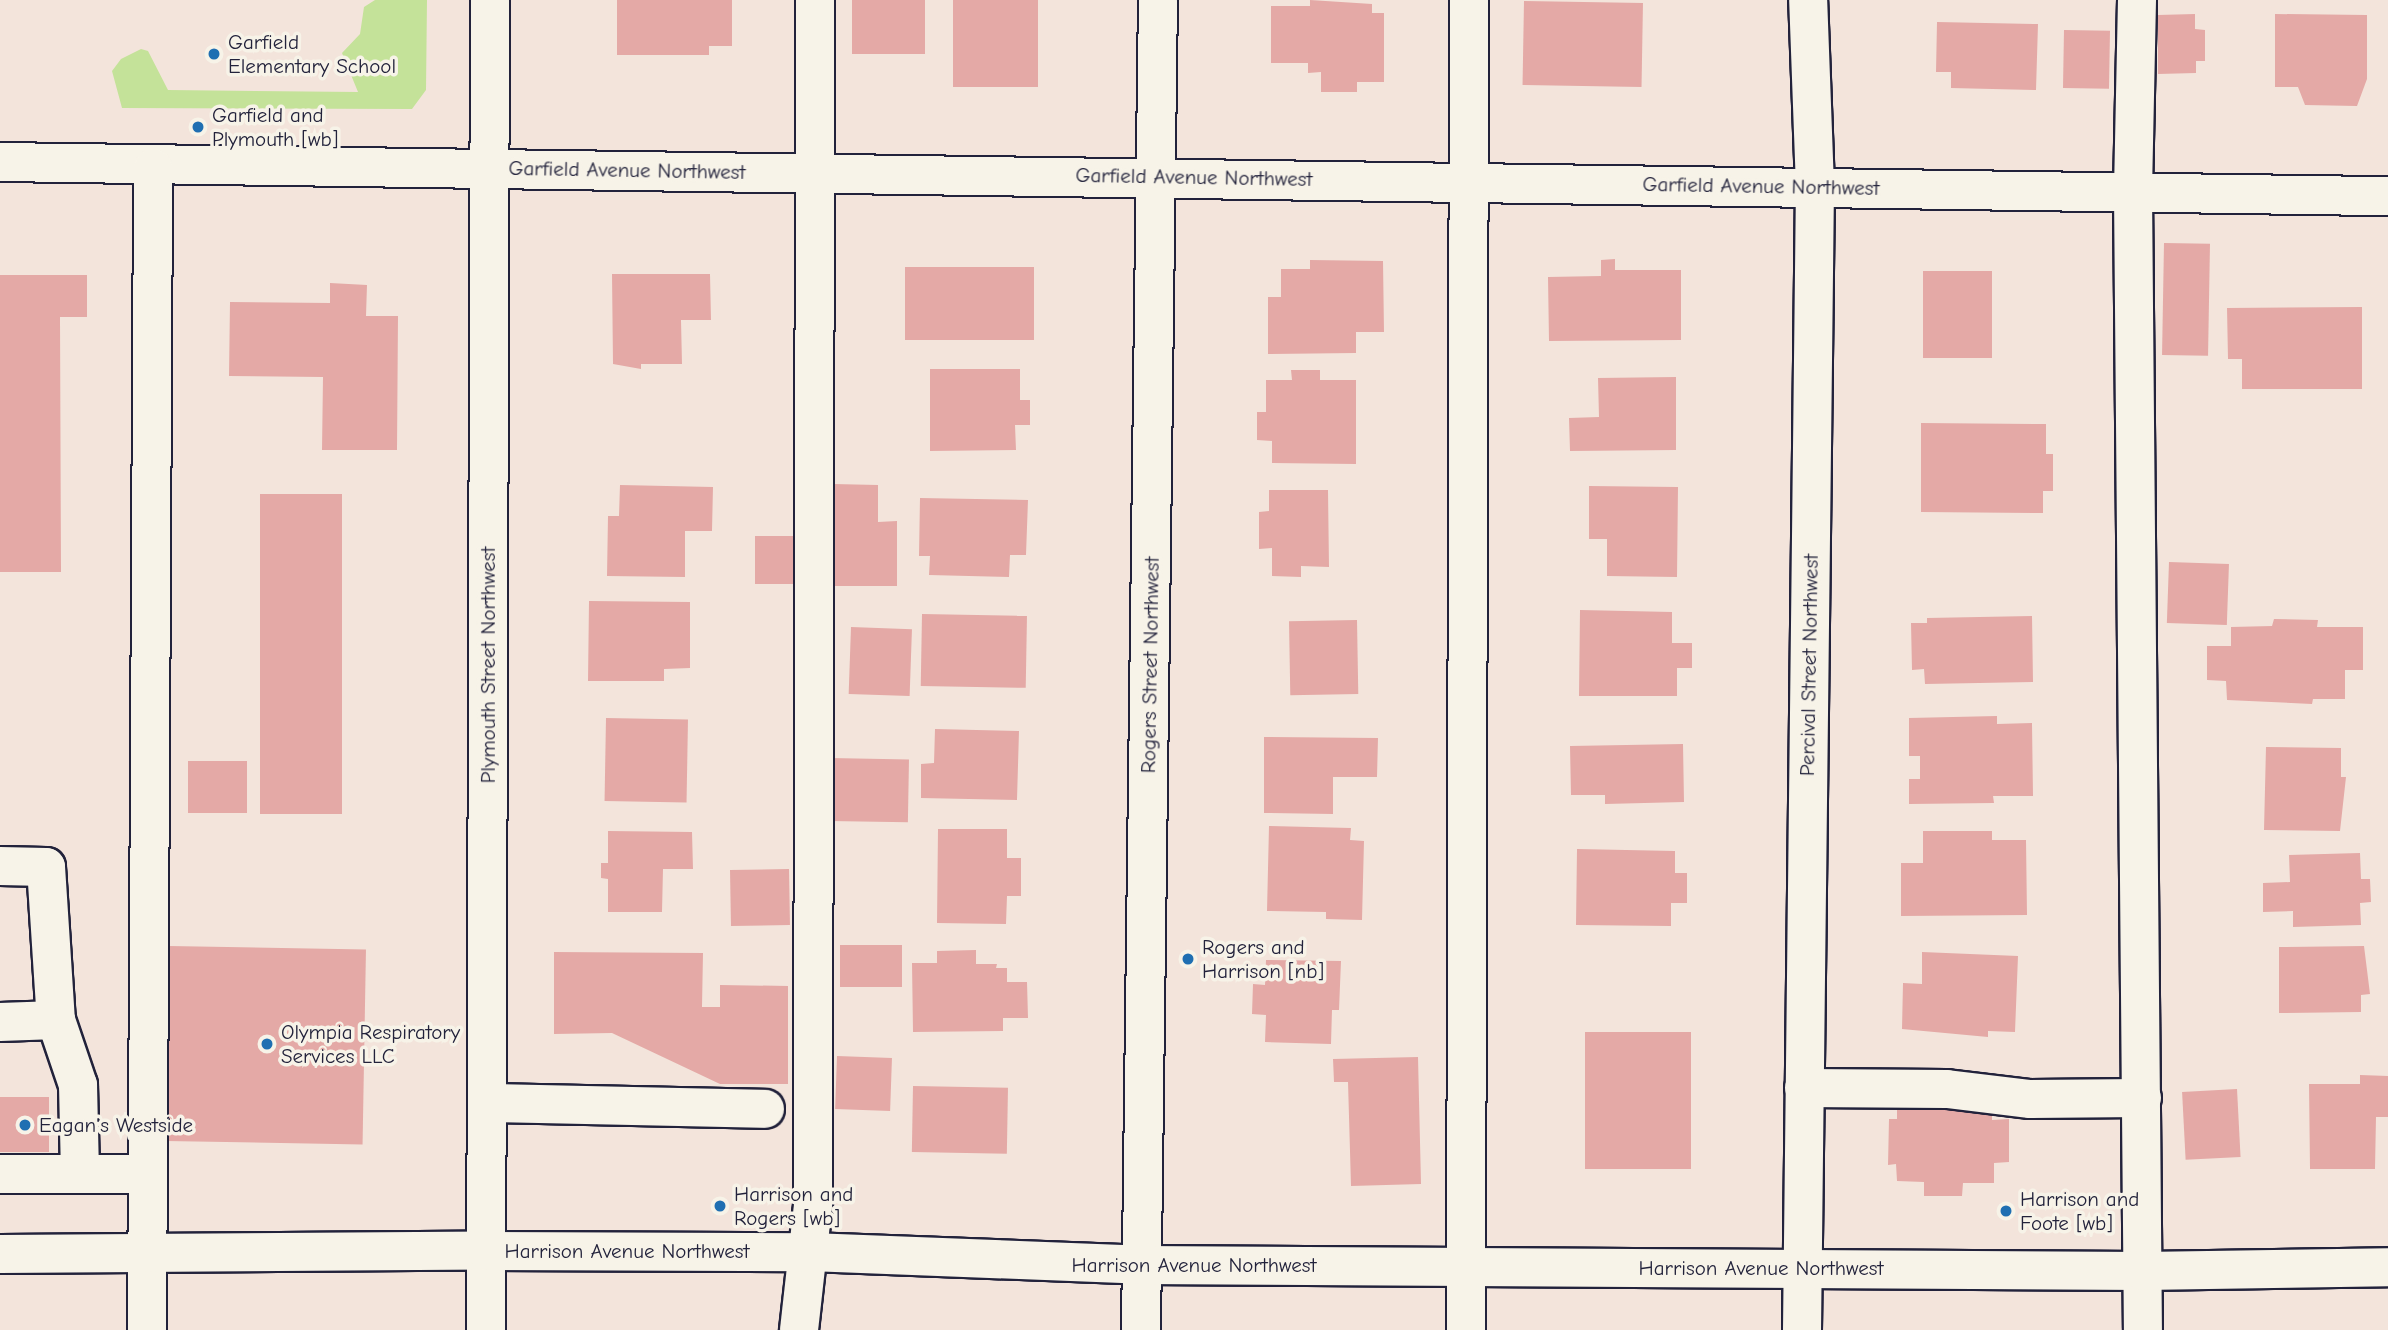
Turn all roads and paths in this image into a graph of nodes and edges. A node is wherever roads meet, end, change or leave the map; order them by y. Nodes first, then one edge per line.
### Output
1 (490, 0) edge
2 (815, 0) edge
3 (1158, 0) edge
4 (1469, 0) edge
5 (1808, 0) edge
6 (2137, 0) edge
7 (0, 162) edge
8 (153, 168) junction
9 (488, 168) junction
10 (815, 173) junction
11 (1157, 176) junction
12 (1468, 181) junction
13 (1815, 187) junction
14 (2133, 192) junction
15 (2388, 195) edge
16 (0, 866) edge
17 (56, 1020) junction
18 (0, 1022) edge
19 (1804, 1088) junction
20 (2142, 1098) junction
21 (488, 1103) junction
22 (765, 1109) dead end
23 (0, 1174) edge
24 (80, 1174) junction
25 (148, 1174) junction
26 (487, 1251) junction
27 (810, 1252) junction
28 (0, 1254) edge
29 (148, 1256) junction
30 (1142, 1265) junction
31 (1467, 1265) junction
32 (2388, 1267) edge
33 (1802, 1268) junction
34 (2143, 1270) junction
35 (147, 1330) edge
36 (486, 1330) edge
37 (799, 1330) edge
38 (1141, 1330) edge
39 (1466, 1330) edge
40 (1802, 1330) edge
41 (2143, 1330) edge

1 - 9 street, Plymouth Street Northwest
2 - 10 street
3 - 11 street, Rogers Street Northwest
4 - 12 street
5 - 13 street, Percival Street Northwest
6 - 14 street
7 - 8 street, Garfield Avenue Northwest
8 - 9 street, Garfield Avenue Northwest
8 - 25 street
9 - 10 street, Garfield Avenue Northwest
9 - 21 street, Plymouth Street Northwest
10 - 11 street, Garfield Avenue Northwest
10 - 27 street
11 - 12 street, Garfield Avenue Northwest
11 - 30 street, Rogers Street Northwest
12 - 13 street, Garfield Avenue Northwest
12 - 31 street
13 - 14 street, Garfield Avenue Northwest
13 - 19 street, Percival Street Northwest
14 - 15 street, Garfield Avenue Northwest
14 - 20 street
16 - 17 street
17 - 18 street
17 - 24 street
19 - 20 street
19 - 33 street, Percival Street Northwest
20 - 34 street
21 - 22 street
21 - 26 street, Plymouth Street Northwest
23 - 24 street
24 - 25 street
25 - 29 street
26 - 27 street, Harrison Avenue Northwest
26 - 29 street, Harrison Avenue Northwest
26 - 36 street, Plymouth Street Northwest
27 - 30 street, Harrison Avenue Northwest
27 - 37 street
28 - 29 street, Harrison Avenue Northwest
29 - 35 street
30 - 31 street, Harrison Avenue Northwest
30 - 38 street, Rogers Street Northwest
31 - 33 street, Harrison Avenue Northwest
31 - 39 street
32 - 34 street, Harrison Avenue Northwest
33 - 34 street, Harrison Avenue Northwest
33 - 40 street, Percival Street Northwest
34 - 41 street

